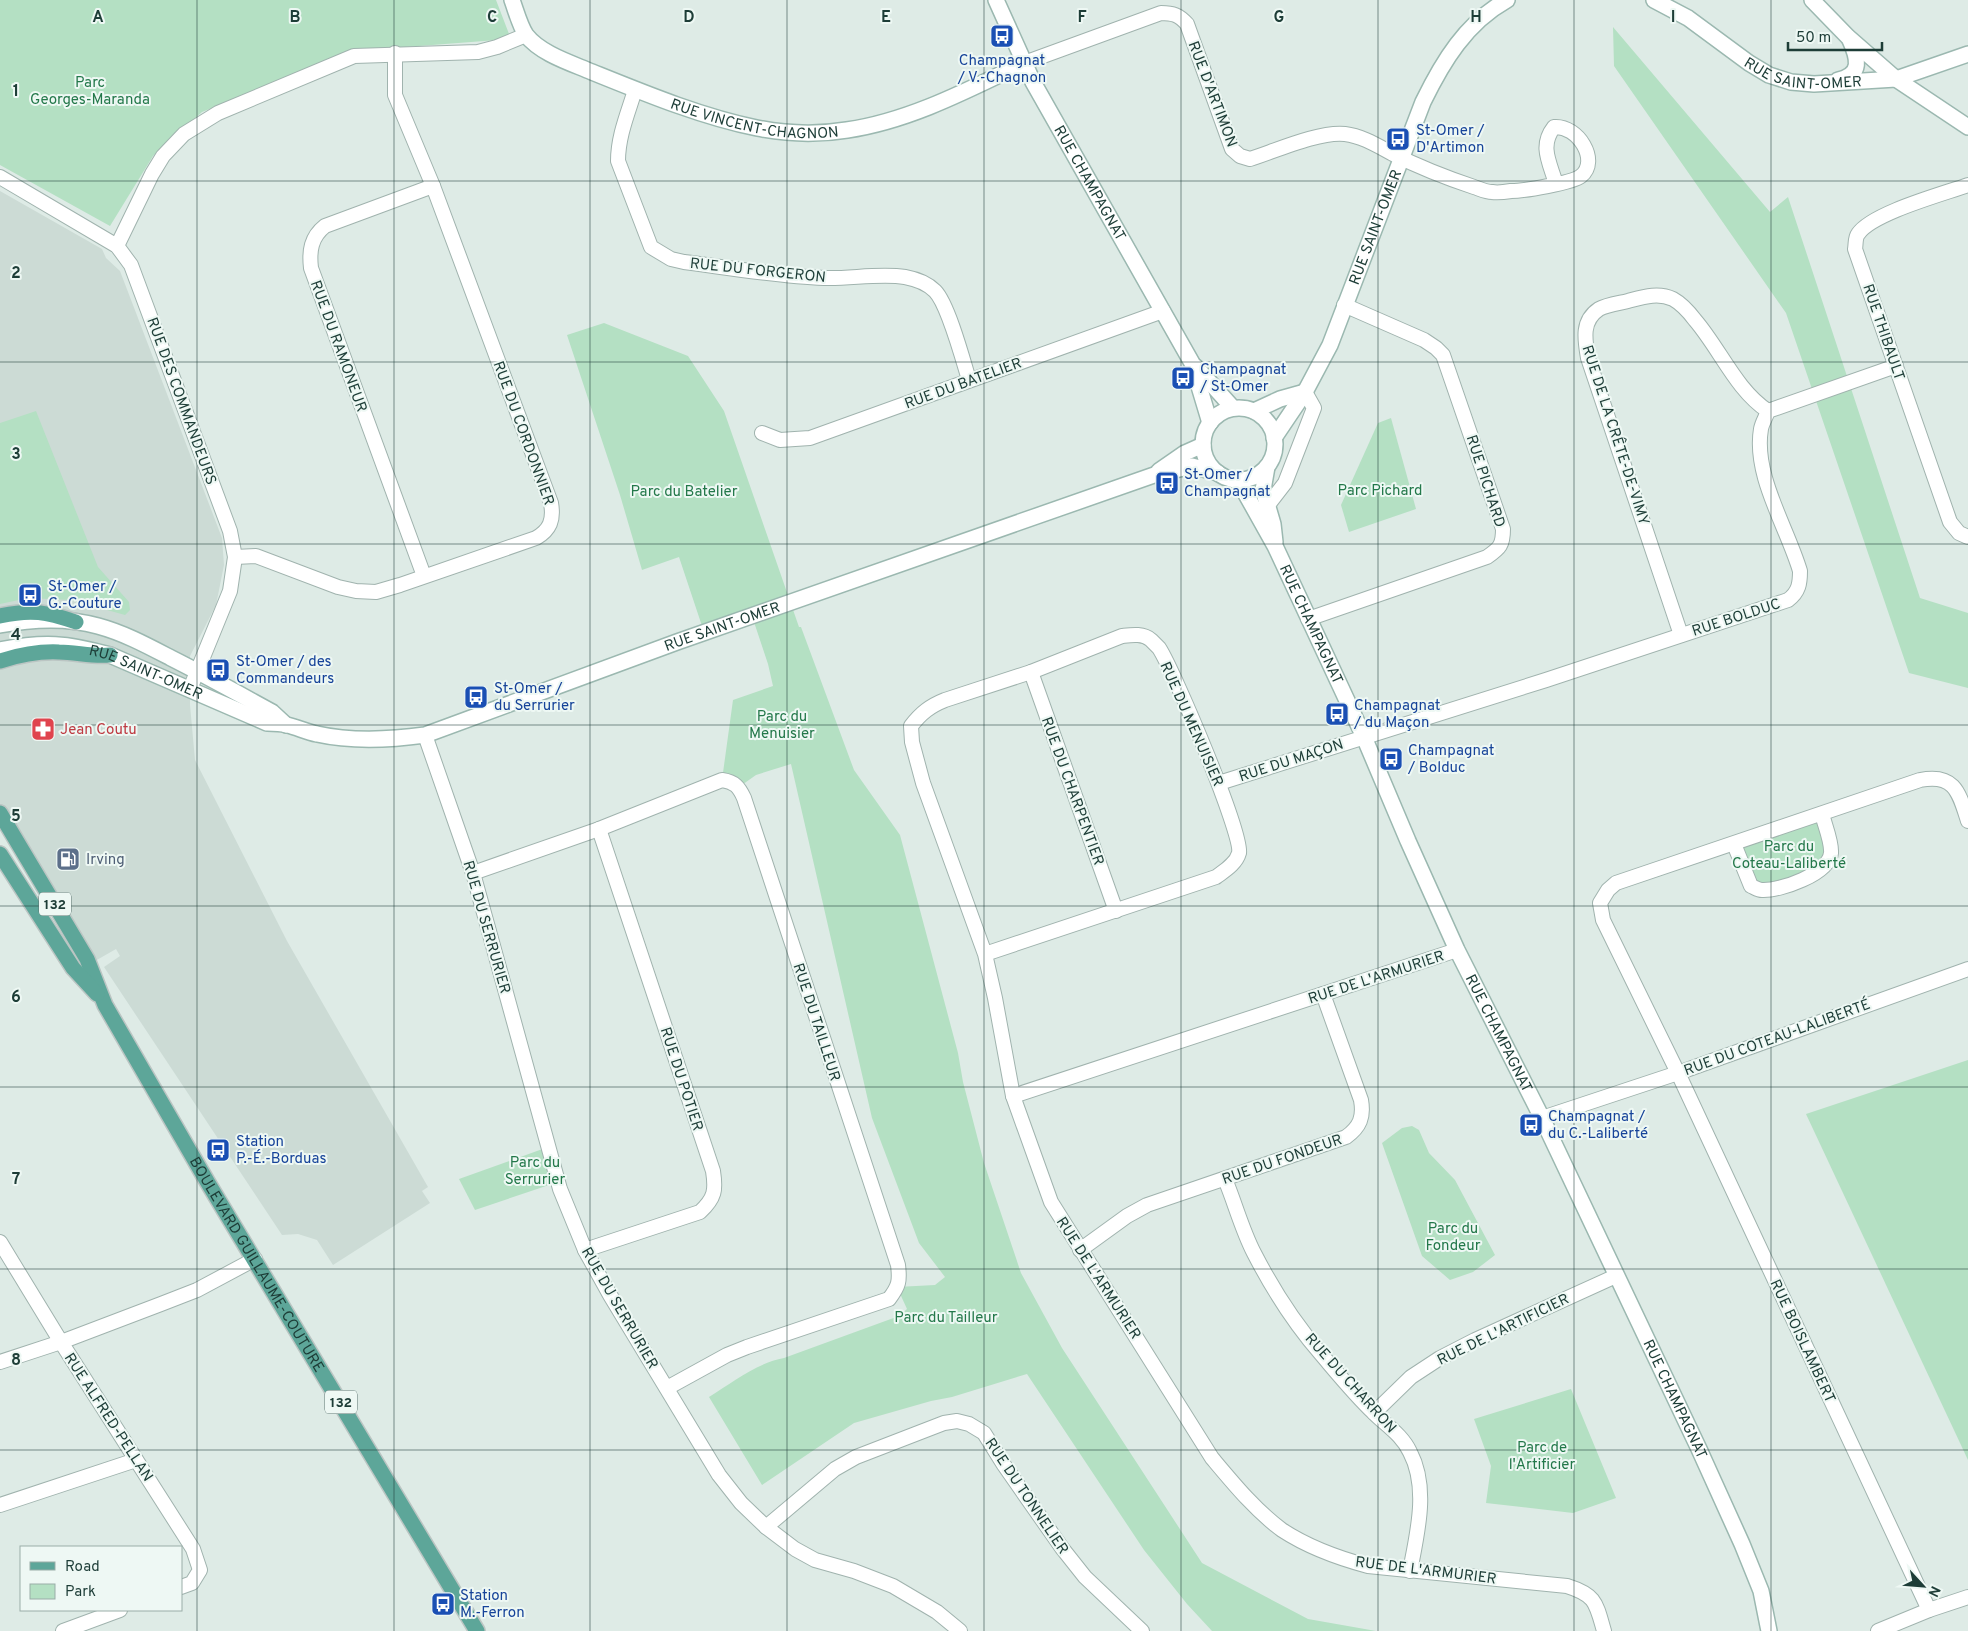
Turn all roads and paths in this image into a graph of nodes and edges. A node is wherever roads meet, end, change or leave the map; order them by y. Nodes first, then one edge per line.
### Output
1 (512, 0) edge
2 (996, 0) edge
3 (1507, 0) edge
4 (1654, 0) edge
5 (1812, 0) edge
6 (526, 35) junction
7 (1848, 37) junction
8 (395, 54) junction
9 (1968, 54) edge
10 (1024, 63) junction
11 (1896, 79) junction
12 (1814, 84) junction
13 (635, 90) junction
14 (1968, 127) edge
15 (1402, 158) junction
16 (0, 177) edge
17 (1556, 184) dead end
18 (1968, 185) edge
19 (433, 186) junction
20 (117, 246) junction
21 (1344, 305) junction
22 (1163, 311) junction
23 (1192, 363) junction
24 (1896, 366) junction
25 (969, 380) junction
26 (1305, 392) junction
27 (1234, 408) junction
28 (1768, 411) junction
29 (1254, 412) junction
30 (1210, 423) junction
31 (762, 433) dead end
32 (1274, 438) junction
33 (1203, 445) junction
34 (1267, 467) junction
35 (1218, 473) junction
36 (1154, 475) junction
37 (1238, 480) junction
38 (1268, 505) junction
39 (1968, 537) edge
40 (1275, 546) junction
41 (235, 557) junction
42 (424, 576) junction
43 (0, 616) edge
44 (1308, 619) junction
45 (76, 622) junction
46 (0, 625) edge
47 (1681, 635) junction
48 (0, 650) edge
49 (110, 655) junction
50 (0, 661) edge
51 (197, 672) junction
52 (1031, 672) junction
53 (190, 689) junction
54 (286, 725) junction
55 (425, 735) junction
56 (1364, 737) junction
57 (1219, 783) junction
58 (0, 813) edge
59 (1822, 814) junction
60 (1968, 821) edge
61 (599, 829) junction
62 (1734, 844) junction
63 (0, 854) edge
64 (473, 873) junction
65 (1116, 910) junction
66 (1457, 950) junction
67 (984, 954) junction
68 (1968, 969) edge
69 (1324, 994) junction
70 (102, 1000) junction
71 (1678, 1073) junction
72 (1013, 1096) junction
73 (1542, 1118) junction
74 (1226, 1179) junction
75 (0, 1242) edge
76 (585, 1250) junction
77 (1080, 1250) junction
78 (255, 1259) junction
79 (1616, 1276) junction
80 (61, 1342) junction
81 (0, 1362) edge
82 (667, 1388) junction
83 (1374, 1413) junction
84 (136, 1460) junction
85 (0, 1505) edge
86 (766, 1527) junction
87 (1410, 1571) junction
88 (182, 1587) edge
89 (1968, 1597) edge
90 (1929, 1610) junction
91 (117, 1611) edge
92 (63, 1631) edge
93 (478, 1631) edge
94 (960, 1631) edge
95 (1142, 1631) edge
96 (1604, 1631) edge
97 (1769, 1631) edge
98 (1878, 1631) edge

1 - 6 street, RUE VINCENT-CHAGNON
2 - 10 street, RUE CHAMPAGNAT
3 - 15 street, RUE SAINT-OMER
4 - 12 street, RUE SAINT-OMER
5 - 7 street
6 - 8 street
6 - 13 street, RUE VINCENT-CHAGNON
7 - 11 street
7 - 12 street
8 - 19 street, RUE DU CORDONNIER
8 - 20 street
9 - 11 street, RUE SAINT-OMER
10 - 13 street, RUE VINCENT-CHAGNON
10 - 15 street, RUE D'ARTIMON
10 - 22 street, RUE CHAMPAGNAT
11 - 12 street, RUE SAINT-OMER
11 - 14 street
13 - 25 street, RUE DU FORGERON
15 - 17 street, RUE D'ARTIMON
15 - 21 street, RUE SAINT-OMER
16 - 20 street, RUE DES COMMANDEURS
18 - 24 street, RUE THIBAULT
19 - 42 street, RUE DU RAMONEUR
19 - 42 street, RUE DU CORDONNIER
20 - 41 street, RUE DES COMMANDEURS
21 - 26 street, RUE SAINT-OMER
21 - 44 street, RUE PICHARD
22 - 23 street, RUE CHAMPAGNAT
22 - 25 street, RUE DU BATELIER
23 - 27 street, RUE CHAMPAGNAT
23 - 30 street, RUE CHAMPAGNAT
24 - 28 street
24 - 39 street, RUE THIBAULT
25 - 31 street, RUE DU BATELIER
26 - 29 street
26 - 32 street, RUE SAINT-OMER
26 - 38 street
27 - 29 street
27 - 30 street
28 - 47 street, RUE BOLDUC
28 - 47 street, RUE DE LA CRÊTE-DE-VIMY
29 - 32 street
30 - 33 street
32 - 34 street
33 - 35 street
33 - 36 street, RUE SAINT-OMER
34 - 37 street
34 - 38 street, RUE CHAMPAGNAT
35 - 36 street, RUE SAINT-OMER
35 - 37 street
36 - 55 street, RUE SAINT-OMER
37 - 40 street, RUE CHAMPAGNAT
38 - 40 street, RUE CHAMPAGNAT
40 - 44 street, RUE CHAMPAGNAT
41 - 42 street, RUE DU CORDONNIER
41 - 51 street, RUE DES COMMANDEURS
43 - 45 main road
44 - 56 street, RUE CHAMPAGNAT
45 - 46 street, RUE SAINT-OMER
45 - 51 street, RUE SAINT-OMER
47 - 56 street, RUE BOLDUC
48 - 49 street, RUE SAINT-OMER
49 - 50 main road
49 - 53 street, RUE SAINT-OMER
51 - 53 street, RUE DES COMMANDEURS
51 - 54 street, RUE SAINT-OMER
52 - 57 street, RUE DU MENUISIER
52 - 65 street, RUE DU CHARPENTIER
52 - 67 street, RUE DU MENUISIER
53 - 54 street, RUE SAINT-OMER
54 - 55 street, RUE SAINT-OMER
55 - 64 street, RUE DU SERRURIER
56 - 57 street, RUE DU MAÇON
56 - 66 street, RUE CHAMPAGNAT
57 - 65 street, RUE DU MENUISIER
58 - 70 main road, BOULEVARD GUILLAUME-COUTURE / 132
59 - 60 street, RUE DU COTEAU-LALIBERTÉ
59 - 62 street, RUE DU COTEAU-LALIBERTÉ
59 - 62 street
61 - 64 street, RUE DU TAILLEUR
61 - 76 street, RUE DU POTIER
61 - 82 street, RUE DU TAILLEUR
62 - 71 street, RUE DU COTEAU-LALIBERTÉ
63 - 70 main road, BOULEVARD GUILLAUME-COUTURE / 132
64 - 76 street, RUE DU SERRURIER
65 - 67 street, RUE DU MENUISIER
66 - 69 street, RUE DE L'ARMURIER
66 - 73 street, RUE CHAMPAGNAT
67 - 72 street, RUE DU MENUISIER
68 - 71 street, RUE DU COTEAU-LALIBERTÉ
69 - 72 street, RUE DE L'ARMURIER
69 - 74 street, RUE DU FONDEUR
70 - 78 main road, BOULEVARD GUILLAUME-COUTURE / 132
71 - 73 street
71 - 90 street, RUE BOISLAMBERT
72 - 77 street, RUE DE L'ARMURIER
73 - 79 street, RUE CHAMPAGNAT
74 - 77 street, RUE DU FONDEUR
74 - 83 street, RUE DU CHARRON
75 - 80 street, RUE ALFRED-PELLAN
76 - 82 street, RUE DU SERRURIER
77 - 87 street, RUE DE L'ARMURIER
78 - 80 street
78 - 93 main road, BOULEVARD GUILLAUME-COUTURE / 132
79 - 83 street, RUE DE L'ARTIFICIER
79 - 97 street, RUE CHAMPAGNAT
80 - 81 street
80 - 84 street, RUE ALFRED-PELLAN
82 - 86 street, RUE DU SERRURIER
83 - 87 street, RUE DU CHARRON
84 - 85 street
84 - 88 street, RUE ALFRED-PELLAN
86 - 94 street, RUE DU SERRURIER
86 - 95 street, RUE DU TONNELIER
87 - 96 street, RUE DE L'ARMURIER
89 - 90 street
90 - 98 street
91 - 92 street

